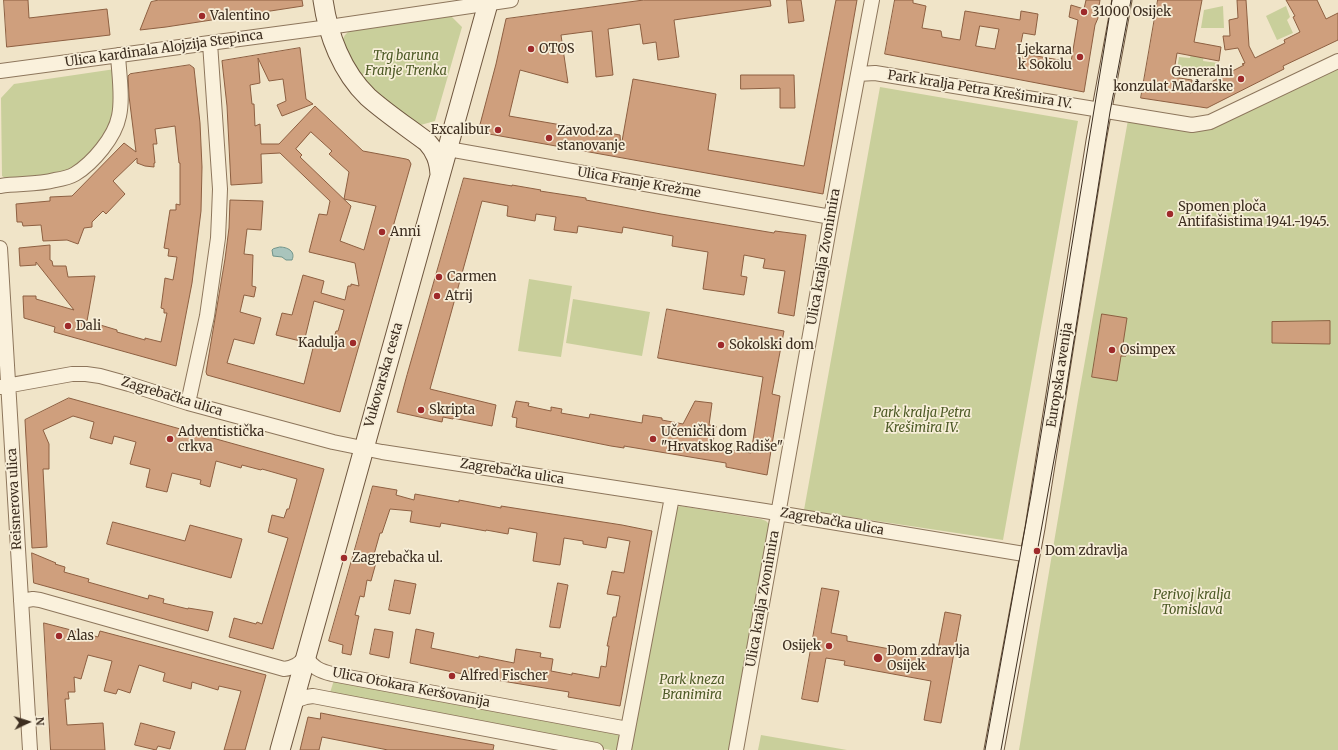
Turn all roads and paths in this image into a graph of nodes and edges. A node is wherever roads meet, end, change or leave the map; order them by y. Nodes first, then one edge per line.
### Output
1 (324, 0) edge
2 (511, 0) edge
3 (872, 0) edge
4 (1122, 0) edge
5 (488, 2) edge
6 (329, 27) junction
7 (210, 43) junction
8 (118, 55) junction
9 (1338, 61) edge
10 (0, 71) edge
11 (858, 74) junction
12 (1102, 110) junction
13 (448, 150) junction
14 (440, 180) junction
15 (0, 186) edge
16 (831, 217) junction
17 (0, 248) edge
18 (4, 386) edge
19 (188, 403) junction
20 (364, 448) junction
21 (672, 497) junction
22 (778, 514) junction
23 (1030, 555) junction
24 (20, 601) junction
25 (306, 657) junction
26 (294, 701) junction
27 (628, 729) junction
28 (30, 750) edge
29 (280, 750) edge
30 (596, 750) edge
31 (624, 750) edge
32 (736, 750) edge
33 (994, 750) edge

1 - 6 street
2 - 5 street
3 - 11 street, Ulica kralja Zvonimira
4 - 12 street, Europska avenija
5 - 6 street
5 - 13 street, Vukovarska cesta
6 - 7 street, Ulica kardinala Alojzija Stepinca
6 - 14 street
7 - 8 street, Ulica kardinala Alojzija Stepinca
7 - 19 street
8 - 10 street, Ulica kardinala Alojzija Stepinca
8 - 15 street
9 - 12 street, Park kralja Petra Krešimira IV.
11 - 12 street, Park kralja Petra Krešimira IV.
11 - 16 street, Ulica kralja Zvonimira
12 - 23 street, Europska avenija
13 - 14 street, Vukovarska cesta
13 - 16 street, Ulica Franje Krežme
14 - 20 street, Vukovarska cesta
16 - 22 street, Ulica kralja Zvonimira
17 - 18 street, Reisnerova ulica
18 - 19 street, Zagrebačka ulica
18 - 24 street, Reisnerova ulica
19 - 20 street, Zagrebačka ulica
20 - 21 street, Zagrebačka ulica
20 - 25 street, Vukovarska cesta
21 - 22 street, Zagrebačka ulica
21 - 27 street
22 - 23 street, Zagrebačka ulica
22 - 32 street, Ulica kralja Zvonimira
23 - 33 street, Europska avenija
24 - 25 street
24 - 28 street, Reisnerova ulica
25 - 26 street, Vukovarska cesta
25 - 27 street, Ulica Otokara Keršovanija
26 - 29 street, Vukovarska cesta
26 - 30 street, Ulica Otokara Keršovanija
27 - 31 street

